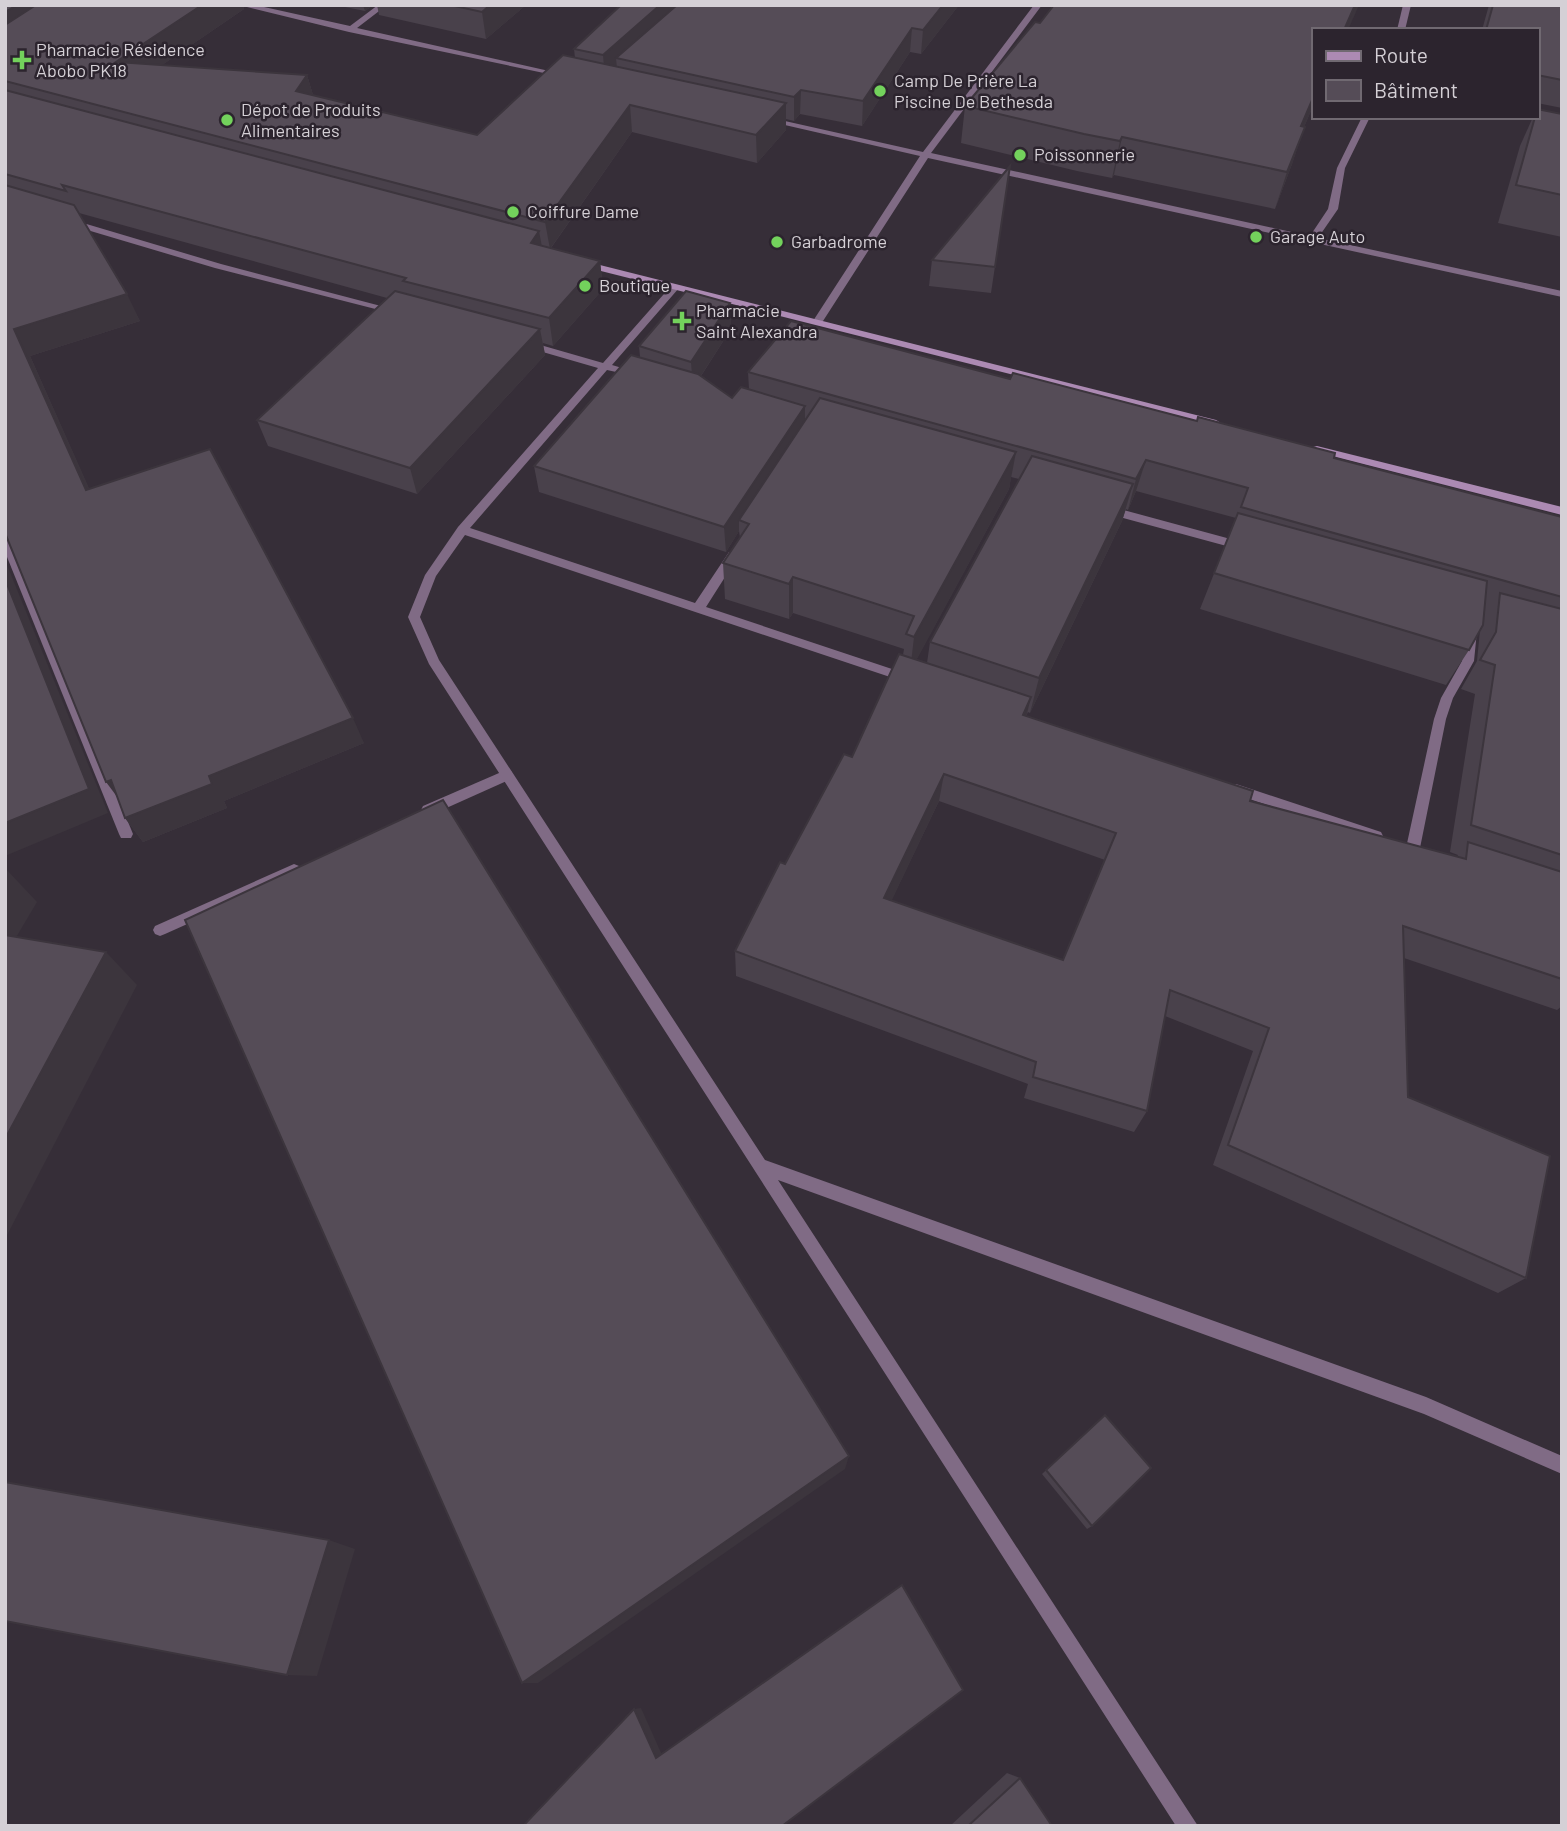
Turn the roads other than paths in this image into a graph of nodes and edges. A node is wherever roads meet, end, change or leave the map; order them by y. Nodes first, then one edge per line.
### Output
1 (243, 5) edge
2 (383, 5) edge
3 (1038, 5) edge
4 (1407, 5) edge
5 (1401, 28) edge
6 (349, 30) junction
7 (580, 79) edge
8 (753, 117) edge
9 (1365, 119) edge
10 (926, 154) junction
11 (54, 217) edge
12 (1313, 239) junction
13 (567, 260) edge
14 (674, 288) junction
15 (1562, 294) edge
16 (404, 313) edge
17 (818, 321) junction
18 (514, 341) edge
19 (606, 366) junction
20 (646, 378) edge
21 (1225, 425) edge
22 (1306, 446) edge
23 (1099, 507) edge
24 (1562, 511) edge
25 (462, 530) junction
26 (5, 537) edge
27 (742, 541) edge
28 (1257, 550) edge
29 (698, 609) junction
30 (1473, 612) edge
31 (921, 678) edge
32 (506, 775) junction
33 (1216, 782) edge
34 (420, 813) edge
35 (126, 834) edge
36 (308, 863) edge
37 (160, 930) dead end
38 (761, 1166) junction
39 (1562, 1465) edge
40 (1188, 1826) edge

1 - 6 street
2 - 6 street
3 - 10 street
4 - 5 street
6 - 7 street
8 - 10 street
9 - 12 street
10 - 12 street
10 - 17 street
11 - 16 street
12 - 15 street
13 - 14 street
14 - 17 street
14 - 19 street
17 - 21 street
18 - 19 street
19 - 20 street
19 - 25 street
22 - 24 street
23 - 28 street
25 - 29 street
25 - 32 street
26 - 35 street
27 - 29 street
29 - 31 street
30 - 33 street
32 - 34 street
32 - 38 street
36 - 37 street
38 - 39 street
38 - 40 street

